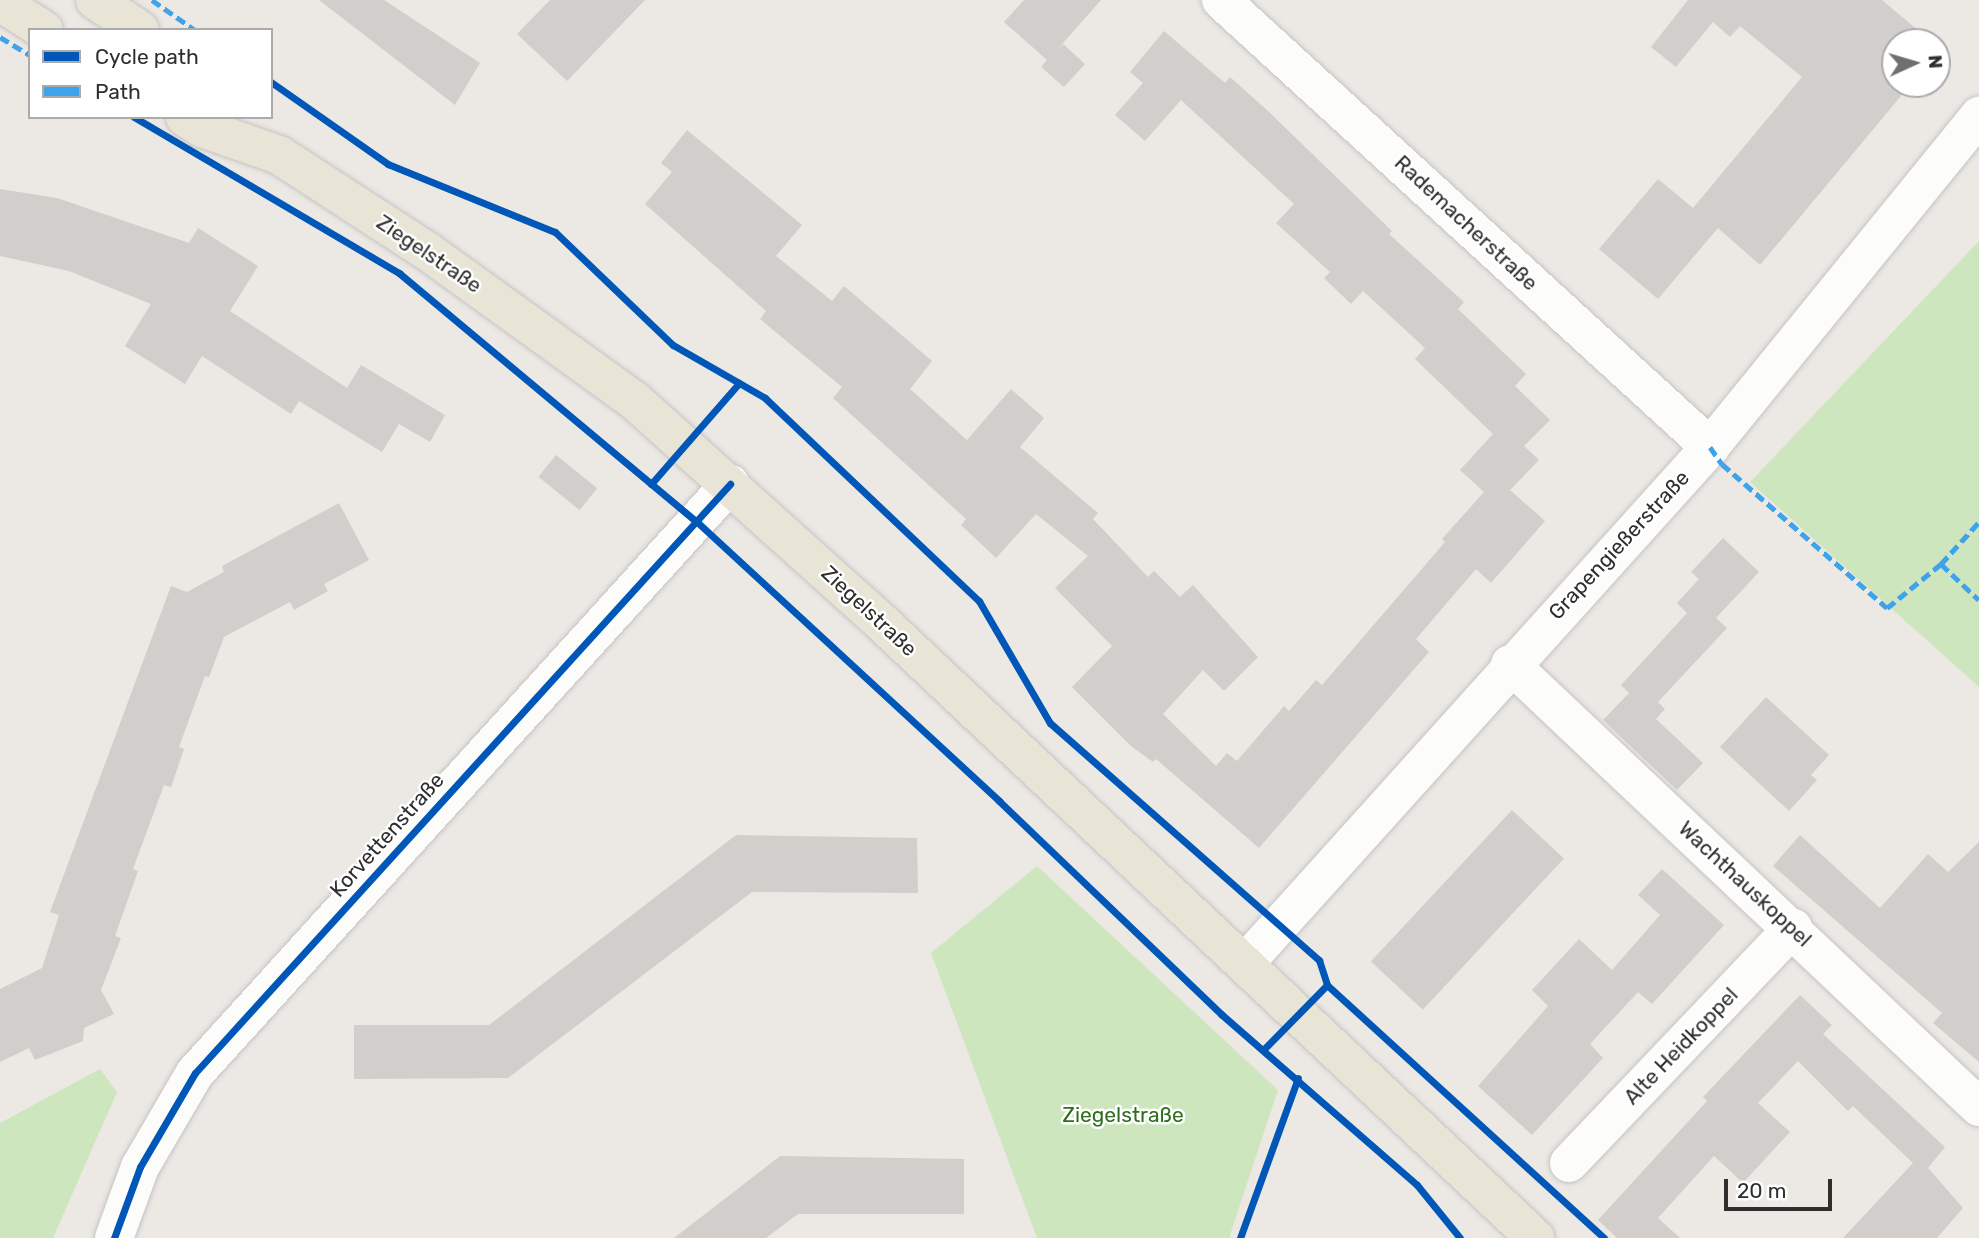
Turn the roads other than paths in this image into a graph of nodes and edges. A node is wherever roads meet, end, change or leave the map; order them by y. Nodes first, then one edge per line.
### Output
1 (95, 0) edge
2 (1222, 0) edge
3 (0, 2) edge
4 (41, 28) edge
5 (137, 28) edge
6 (1979, 116) edge
7 (188, 119) edge
8 (247, 119) edge
9 (279, 155) junction
10 (1710, 447) junction
11 (730, 484) junction
12 (1510, 664) junction
13 (1793, 928) junction
14 (1246, 962) junction
15 (1979, 1107) edge
16 (1569, 1163) dead end
17 (114, 1238) edge
18 (1535, 1238) edge

1 - 5 main road
2 - 10 street, Rademacherstraße
3 - 4 main road
6 - 10 street, Grapengießerstraße
7 - 9 main road, Ziegelstraße
8 - 9 main road, Ziegelstraße
9 - 11 main road, Ziegelstraße
10 - 12 street, Grapengießerstraße
11 - 14 main road, Ziegelstraße
11 - 17 street, Korvettenstraße
12 - 13 street, Wachthauskoppel
12 - 14 street, Grapengießerstraße
13 - 15 street, Wachthauskoppel
13 - 16 street, Alte Heidkoppel
14 - 18 main road, Ziegelstraße

